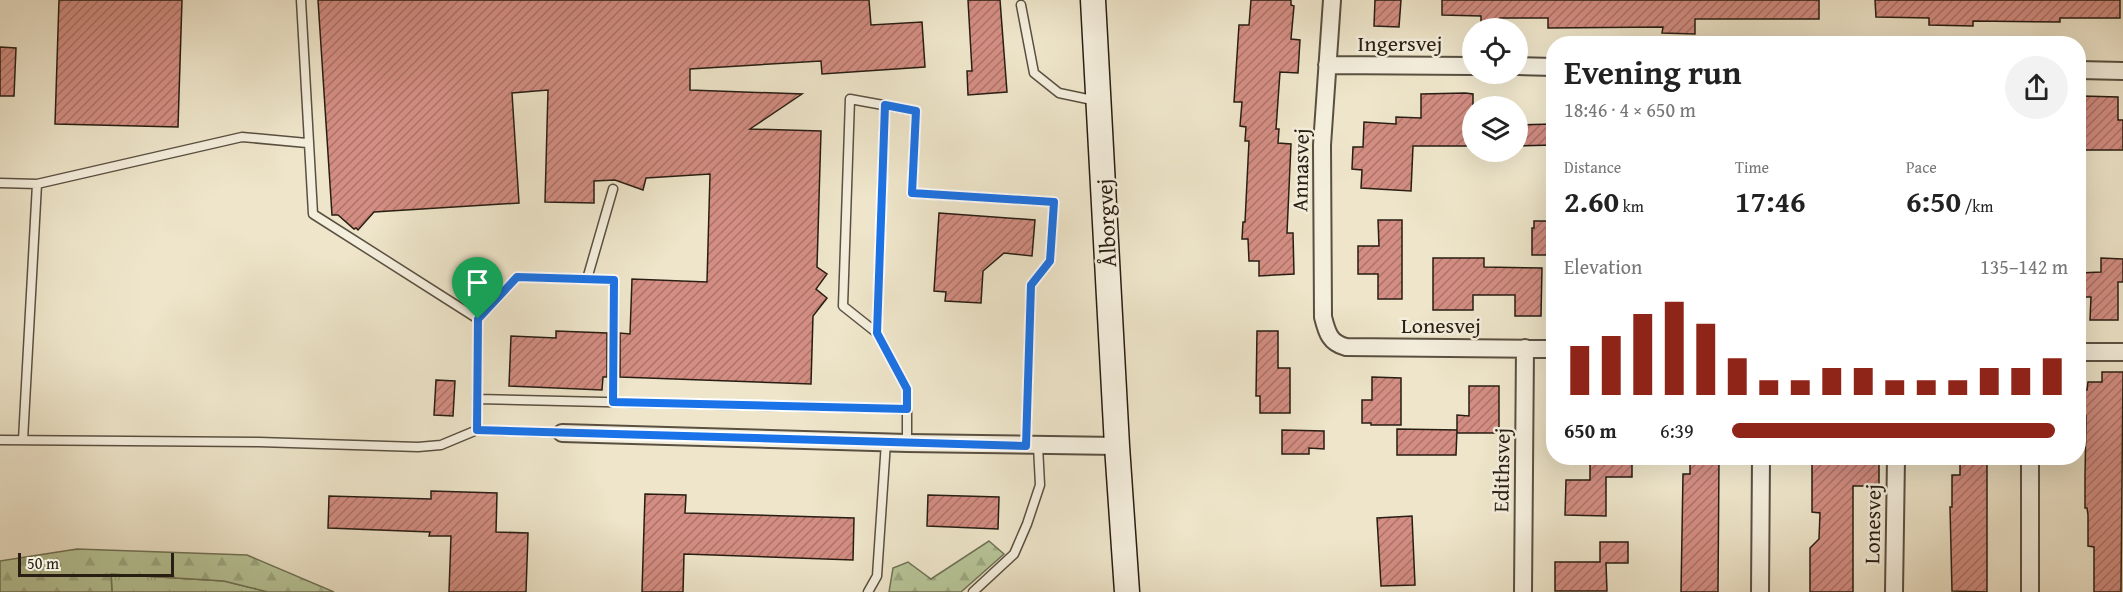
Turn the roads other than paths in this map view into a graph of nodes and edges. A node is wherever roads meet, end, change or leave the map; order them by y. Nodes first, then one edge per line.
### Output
1 (301, 0) edge
2 (1093, 0) edge
3 (1332, 0) edge
4 (1021, 4) dead end
5 (1327, 65) junction
6 (1462, 66) edge
7 (1528, 66) edge
8 (1546, 67) edge
9 (2086, 70) edge
10 (2123, 71) edge
11 (1100, 101) junction
12 (885, 105) junction
13 (308, 143) junction
14 (0, 183) edge
15 (37, 184) junction
16 (612, 189) dead end
17 (587, 279) junction
18 (478, 319) junction
19 (877, 333) junction
20 (1330, 339) joint
21 (1525, 348) junction
22 (1546, 349) edge
23 (2086, 352) edge
24 (2123, 352) edge
25 (477, 399) junction
26 (613, 402) junction
27 (907, 409) junction
28 (477, 430) junction
29 (562, 433) joint
30 (0, 440) edge
31 (23, 440) junction
32 (886, 442) junction
33 (907, 443) junction
34 (1032, 446) junction
35 (1117, 446) junction
36 (1761, 465) edge
37 (1896, 465) edge
38 (2030, 465) edge
39 (867, 592) edge
40 (973, 592) edge
41 (1126, 592) edge
42 (1523, 592) edge
43 (1760, 592) edge
44 (1894, 592) edge
45 (2030, 592) edge

1 - 13 lane
2 - 11 main road, Ålborgvej
3 - 5 street, Annasvej
4 - 11 lane
5 - 6 street, Ingersvej
5 - 20 street, Annasvej
7 - 8 street
9 - 10 street
11 - 35 main road, Ålborgvej
12 - 19 lane
12 - 19 lane
12 - 34 lane
13 - 15 lane
13 - 18 lane
14 - 15 lane
15 - 31 lane
16 - 17 lane
17 - 18 lane
17 - 26 lane
18 - 25 lane
19 - 27 lane
20 - 21 street, Lonesvej
21 - 22 street, Lonesvej
21 - 42 street, Edithsvej
23 - 24 street
25 - 26 lane
25 - 28 lane
26 - 27 lane
27 - 33 lane
28 - 29 lane
28 - 31 lane
29 - 32 street
30 - 31 lane
32 - 33 street
32 - 39 lane
33 - 34 street
34 - 35 street
34 - 40 lane
35 - 41 main road, Ålborgvej
36 - 43 street
37 - 44 street, Lonesvej
38 - 45 street

